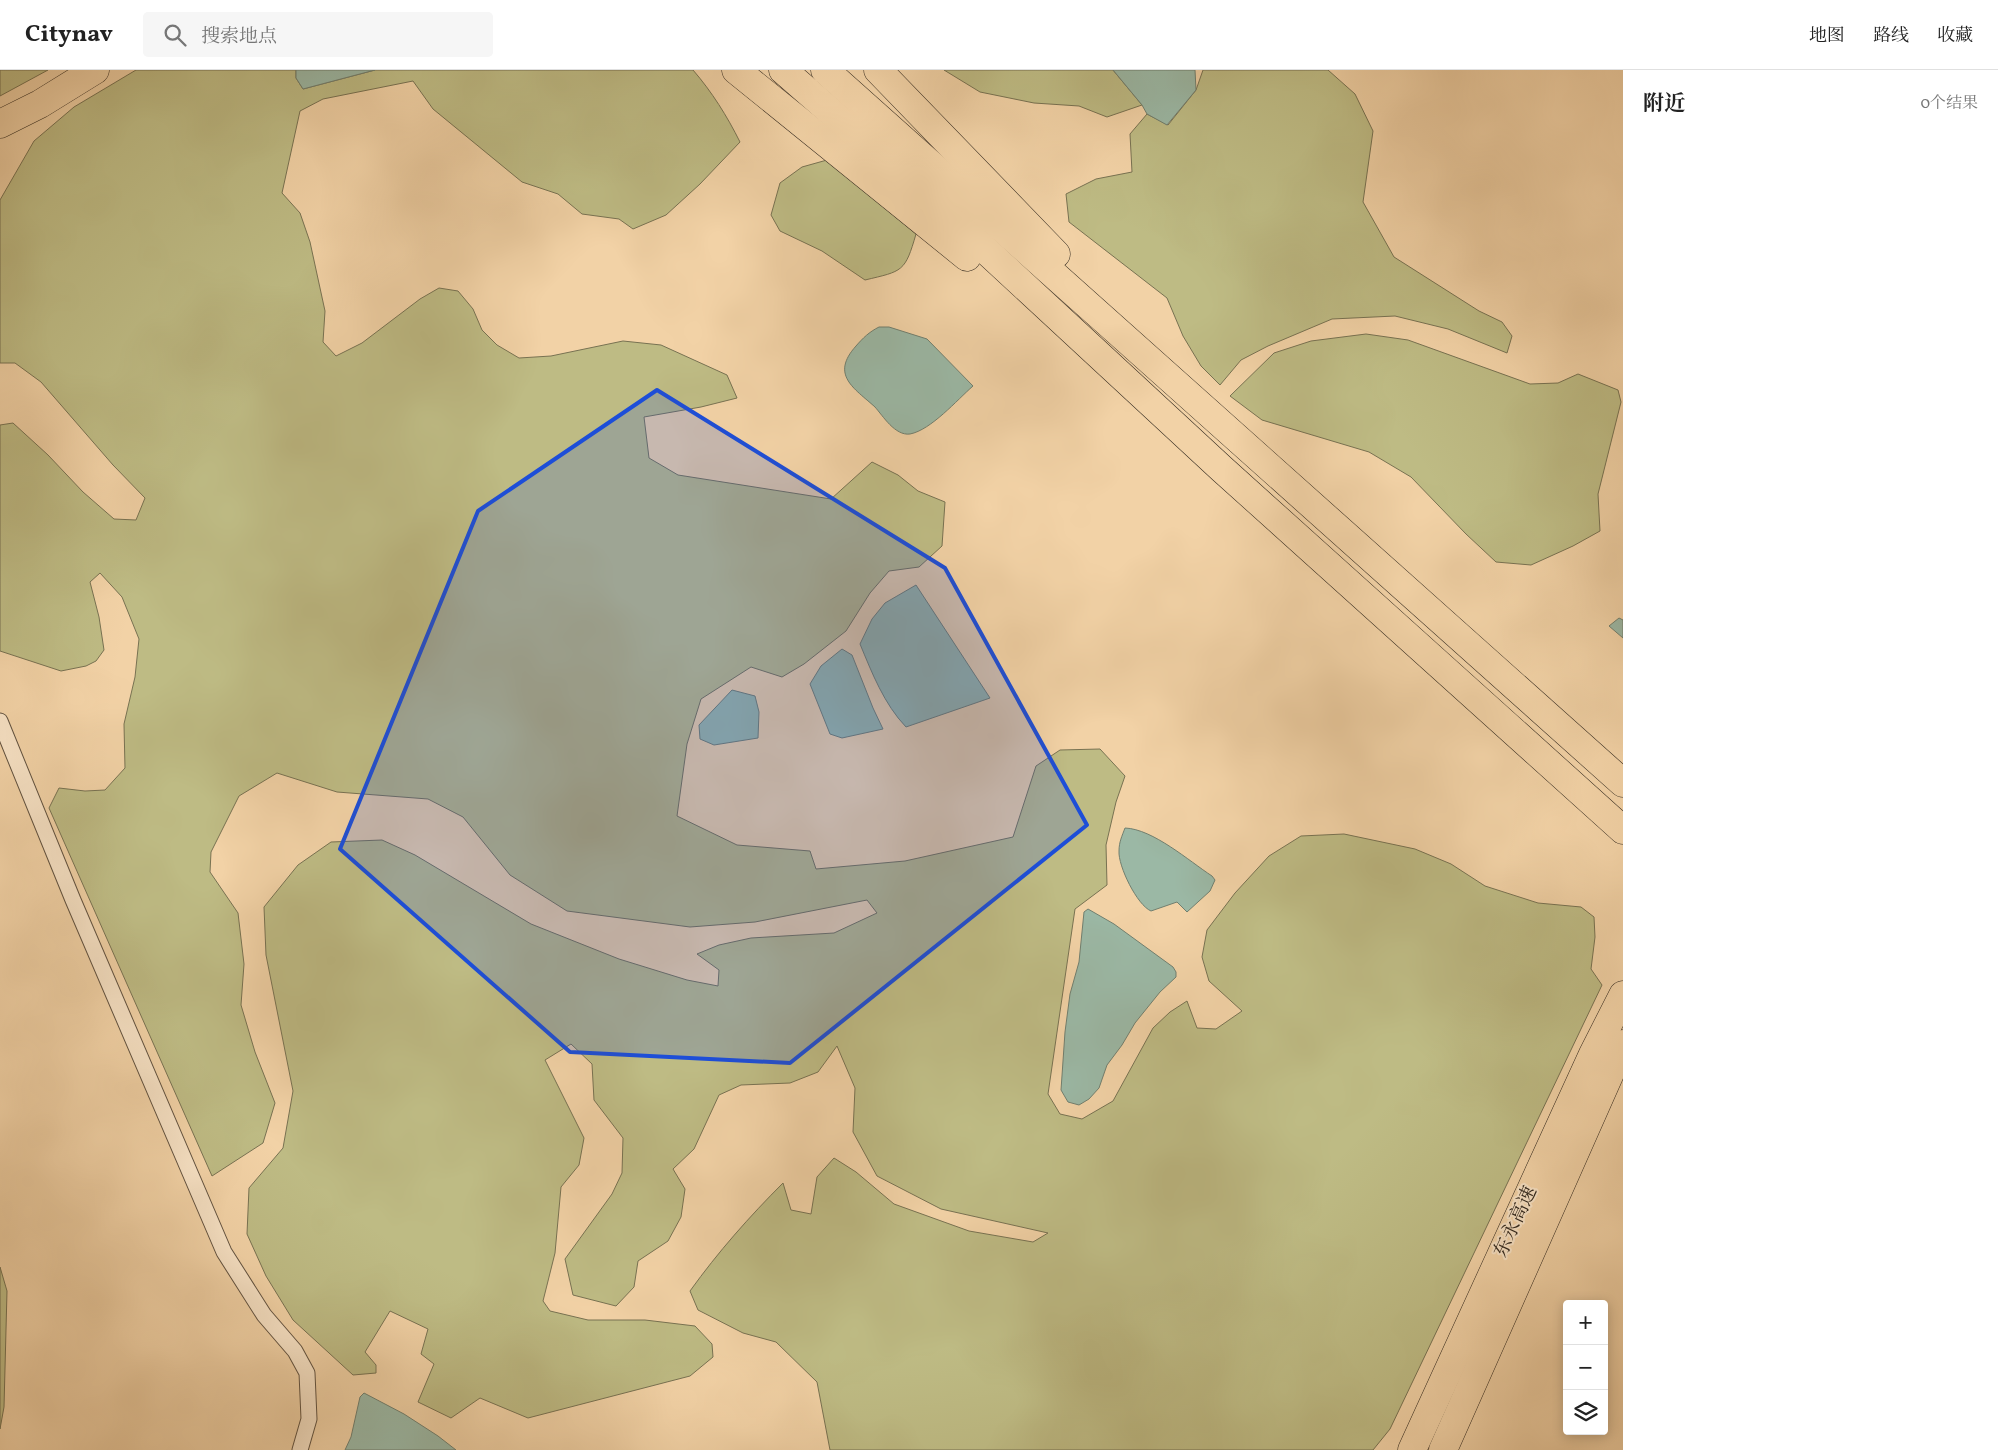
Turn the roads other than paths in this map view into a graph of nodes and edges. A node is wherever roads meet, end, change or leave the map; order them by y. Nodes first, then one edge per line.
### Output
1 (96, 70) edge
2 (736, 70) edge
3 (783, 70) edge
4 (825, 70) edge
5 (878, 70) edge
6 (0, 124) edge
7 (1222, 469) junction
8 (1275, 472) junction
9 (0, 721) edge
10 (1623, 782) edge
11 (1623, 830) edge
12 (1623, 995) edge
13 (1623, 1044) edge
14 (300, 1450) edge
15 (1412, 1450) edge
16 (1443, 1450) edge

1 - 6 highway
2 - 7 highway
3 - 7 highway
4 - 8 highway
5 - 8 highway
7 - 11 highway
8 - 10 highway
9 - 14 street
12 - 15 highway, 东永高速
13 - 16 highway, 东永高速

